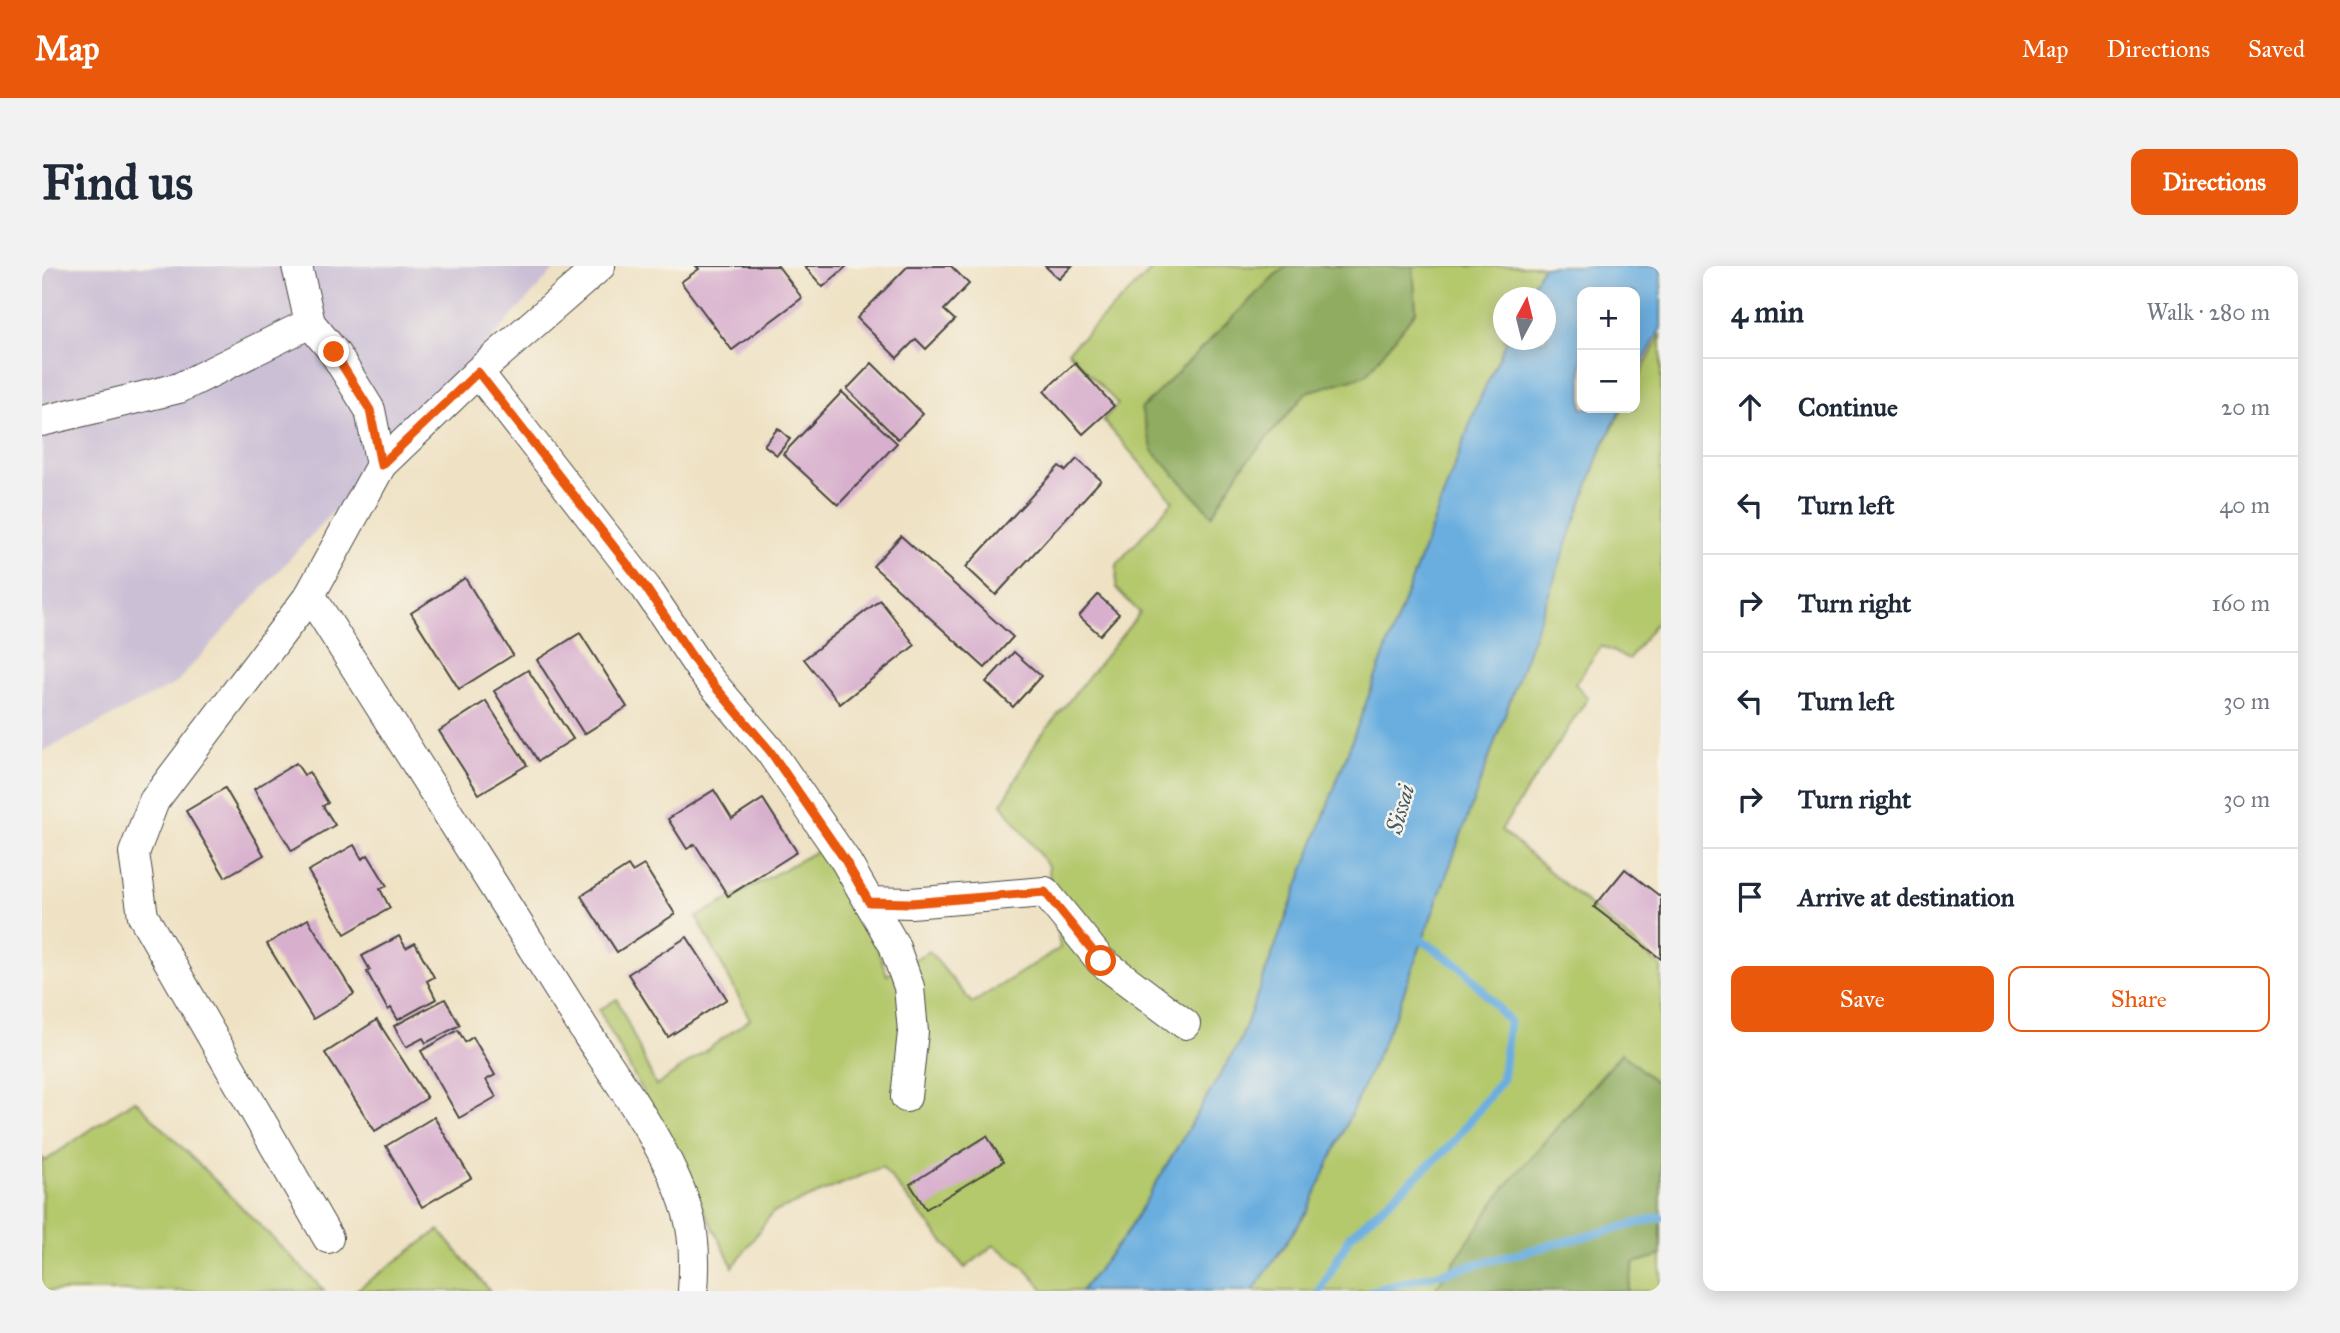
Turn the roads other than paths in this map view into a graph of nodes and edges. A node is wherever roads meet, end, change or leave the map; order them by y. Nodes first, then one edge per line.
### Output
1 (297, 266) edge
2 (600, 266) edge
3 (310, 323) junction
4 (478, 372) junction
5 (42, 421) edge
6 (381, 465) junction
7 (310, 594) junction
8 (869, 902) junction
9 (1185, 1024) dead end
10 (906, 1097) dead end
11 (328, 1238) dead end
12 (693, 1291) edge

1 - 3 street
2 - 4 street
3 - 5 street
3 - 6 street
4 - 6 street
4 - 8 street
6 - 7 street
7 - 11 street
7 - 12 street
8 - 9 street
8 - 10 street

